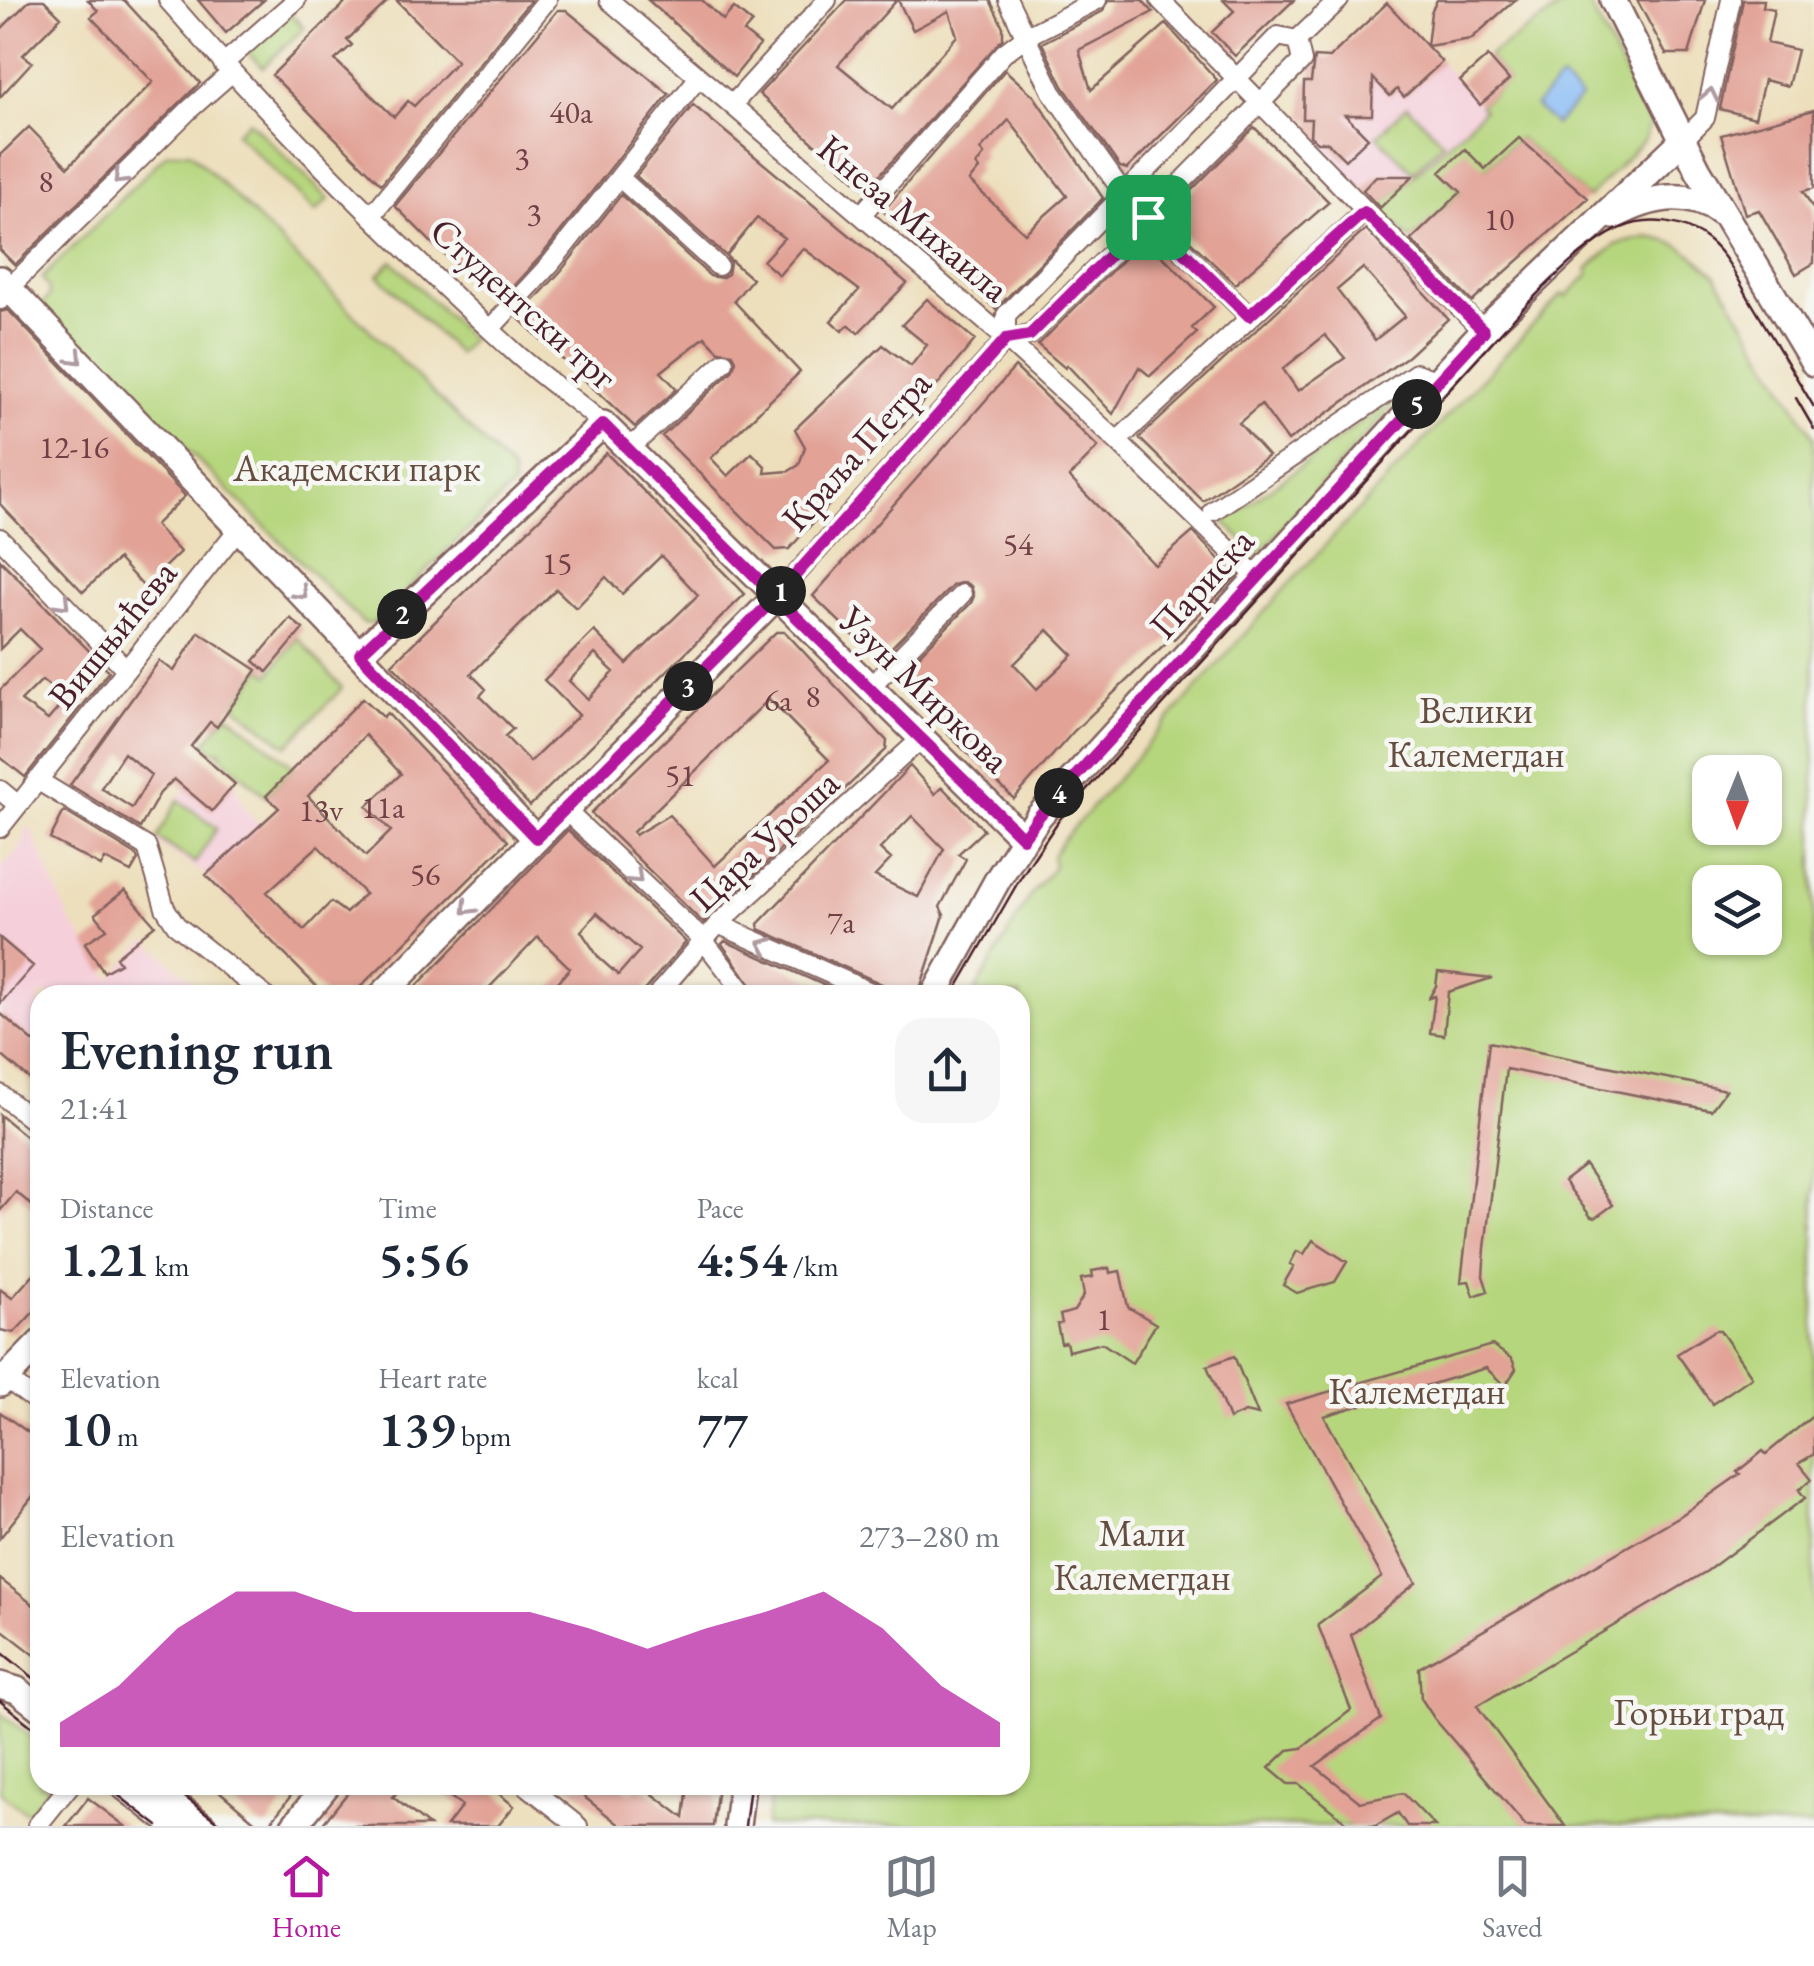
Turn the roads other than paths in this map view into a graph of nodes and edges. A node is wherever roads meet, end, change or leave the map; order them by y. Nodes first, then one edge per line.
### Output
1 (168, 0) edge
2 (296, 0) edge
3 (547, 0) edge
4 (609, 0) edge
5 (827, 0) edge
6 (1008, 0) edge
7 (1097, 0) edge
8 (1160, 0) edge
9 (1339, 0) edge
10 (1613, 0) edge
11 (1730, 0) edge
12 (1024, 37) junction
13 (1296, 40) junction
14 (227, 68) junction
15 (1234, 77) junction
16 (698, 78) junction
17 (1259, 102) junction
18 (732, 105) junction
19 (1682, 140) junction
20 (620, 178) junction
21 (1124, 194) junction
22 (1364, 212) junction
23 (372, 214) junction
24 (861, 214) junction
25 (1725, 216) junction
26 (1148, 217) junction
27 (1584, 233) junction
28 (718, 266) dead end
29 (4, 290) edge
30 (1249, 316) junction
31 (490, 329) junction
32 (1484, 331) junction
33 (1006, 339) junction
34 (724, 362) dead end
35 (1814, 363) edge
36 (1438, 381) junction
37 (603, 424) junction
38 (1117, 441) junction
39 (630, 450) junction
40 (1214, 511) dead end
41 (238, 528) junction
42 (0, 538) edge
43 (1257, 577) junction
44 (962, 594) dead end
45 (776, 597) junction
46 (360, 654) junction
47 (126, 668) junction
48 (870, 687) junction
49 (922, 738) junction
50 (37, 780) junction
51 (0, 790) edge
52 (18, 805) junction
53 (565, 810) junction
54 (0, 828) edge
55 (536, 838) junction
56 (1023, 838) junction
57 (718, 924) junction
58 (704, 941) junction
59 (251, 985) edge
60 (392, 985) edge
61 (666, 985) edge
62 (738, 985) edge
63 (855, 985) edge
64 (940, 985) edge
65 (0, 1094) edge
66 (30, 1118) edge
67 (30, 1353) edge
68 (2, 1379) edge
69 (30, 1397) edge
70 (0, 1666) edge
71 (8, 1687) edge
72 (30, 1701) edge
73 (62, 1795) edge
74 (135, 1795) edge
75 (164, 1795) edge
76 (319, 1795) edge
77 (539, 1795) edge
78 (741, 1795) edge
79 (37, 1826) edge
80 (175, 1826) edge
81 (203, 1826) edge
82 (294, 1826) edge
83 (578, 1826) edge
84 (738, 1826) edge

1 - 14 street, Студентски трг
2 - 14 street
3 - 23 street
4 - 16 street, Кнеза Михаила
5 - 18 street
6 - 12 street
7 - 12 street
8 - 15 street
9 - 13 street, Краља Петра
10 - 19 street
19 -> 11 street
12 - 21 street
12 - 24 street
13 - 15 street, Краља Петра
13 - 17 street, Краља Петра
14 - 23 street, Студентски трг
14 -> 29 street
15 - 17 street
15 - 21 street, Краља Петра
16 - 18 street, Кнеза Михаила
16 - 20 street
17 - 22 street
17 - 26 street, Краља Петра
18 - 24 street, Кнеза Михаила
19 - 25 street
19 - 27 street, Париска
20 - 28 street
20 - 31 street
21 - 26 street
21 - 33 street, Краља Петра
22 - 30 street
22 - 32 street
23 - 31 street, Студентски трг
24 - 33 street, Кнеза Михаила
25 - 27 street
25 - 35 street
26 - 30 street
26 - 33 street, Краља Петра
27 - 32 street, Париска
29 -> 41 street
30 - 38 street
31 - 37 street, Студентски трг
32 - 36 street, Париска
33 - 38 street, Кнеза Михаила
33 - 45 street, Краља Петра
34 - 39 street
36 - 40 street, Париска
36 - 43 street, Париска
37 - 39 street, Узун Миркова
37 - 46 street, Студентски трг
38 - 43 street, Кнеза Михаила
39 - 45 street, Узун Миркова
41 -> 46 street
41 - 47 street, Вишњићева
42 -> 47 street
43 - 56 street, Париска
44 - 48 street
45 - 48 street, Узун Миркова
45 - 53 street, Краља Петра
46 - 55 street
47 - 50 street, Вишњићева
48 - 49 street, Узун Миркова
49 - 56 street, Узун Миркова
49 - 57 street, Цара Уроша
50 - 52 street, Вишњићева
50 - 59 street
51 - 52 street
52 - 54 street, Вишњићева
53 - 55 street, Краља Петра
53 -> 58 street
55 -> 60 street, Краља Петра
56 - 64 street, Париска
57 - 58 street, Цара Уроша
63 -> 57 street
58 - 61 street, Цара Уроша
58 - 62 street
65 - 66 street
67 - 68 street
68 - 69 street
70 - 71 street
71 - 72 street
73 - 79 street
74 - 80 street
75 - 81 street
76 - 82 street
77 - 83 street
78 - 84 street

